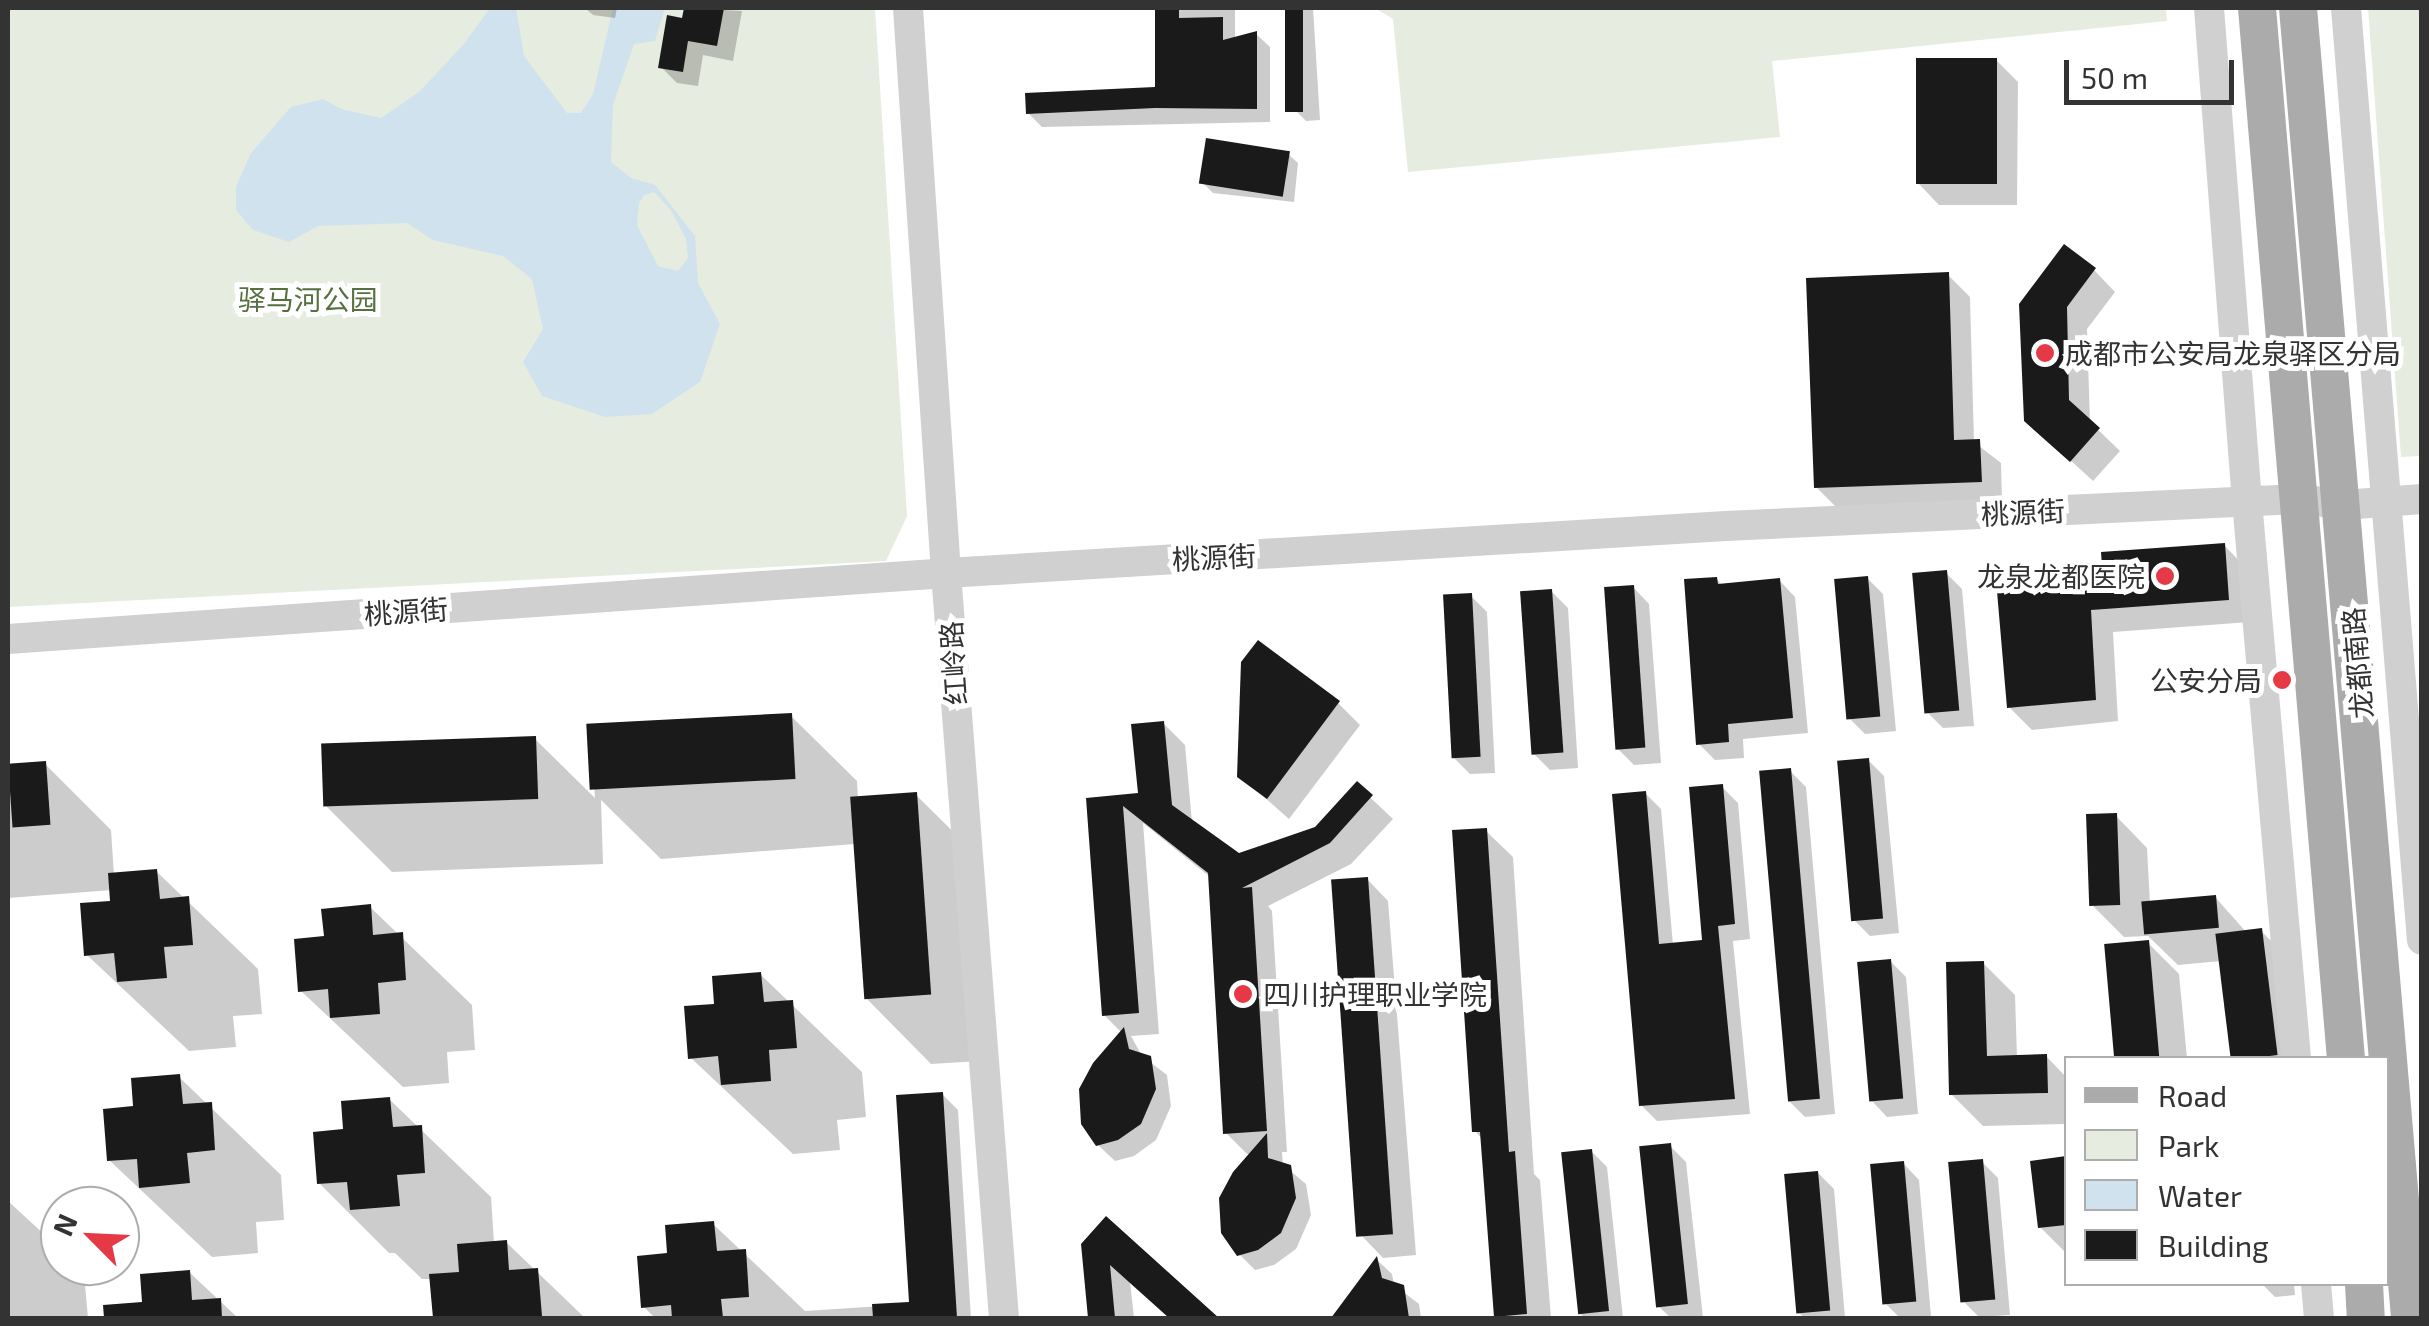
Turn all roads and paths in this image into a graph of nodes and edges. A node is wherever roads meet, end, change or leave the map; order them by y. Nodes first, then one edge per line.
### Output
1 (908, 8) edge
2 (2209, 8) edge
3 (2257, 8) edge
4 (2298, 8) edge
5 (2346, 8) edge
6 (2301, 498) junction
7 (2422, 498) edge
8 (2246, 501) junction
9 (2387, 502) junction
10 (2344, 505) junction
11 (946, 574) junction
12 (8, 639) edge
13 (2422, 940) edge
14 (2296, 1056) edge
15 (2346, 1056) edge
16 (2389, 1056) edge
17 (2389, 1059) edge
18 (2316, 1286) edge
19 (2364, 1286) edge
20 (1004, 1318) edge
21 (2319, 1318) edge
22 (2366, 1318) edge
23 (2410, 1318) edge

1 - 11 street, 红岭路
2 - 8 street
3 - 6 main road, 龙都南路
4 - 10 main road, 龙都南路
5 - 9 street
6 - 8 street, 桃源街
6 - 10 street, 桃源街
6 - 15 main road, 龙都南路
7 - 9 street, 桃源街
8 - 11 street, 桃源街
8 - 14 street
9 - 10 street, 桃源街
9 - 13 street
10 - 16 main road, 龙都南路
11 - 12 street, 桃源街
11 - 20 street, 红岭路
17 - 23 main road, 龙都南路
18 - 21 street
19 - 22 main road

